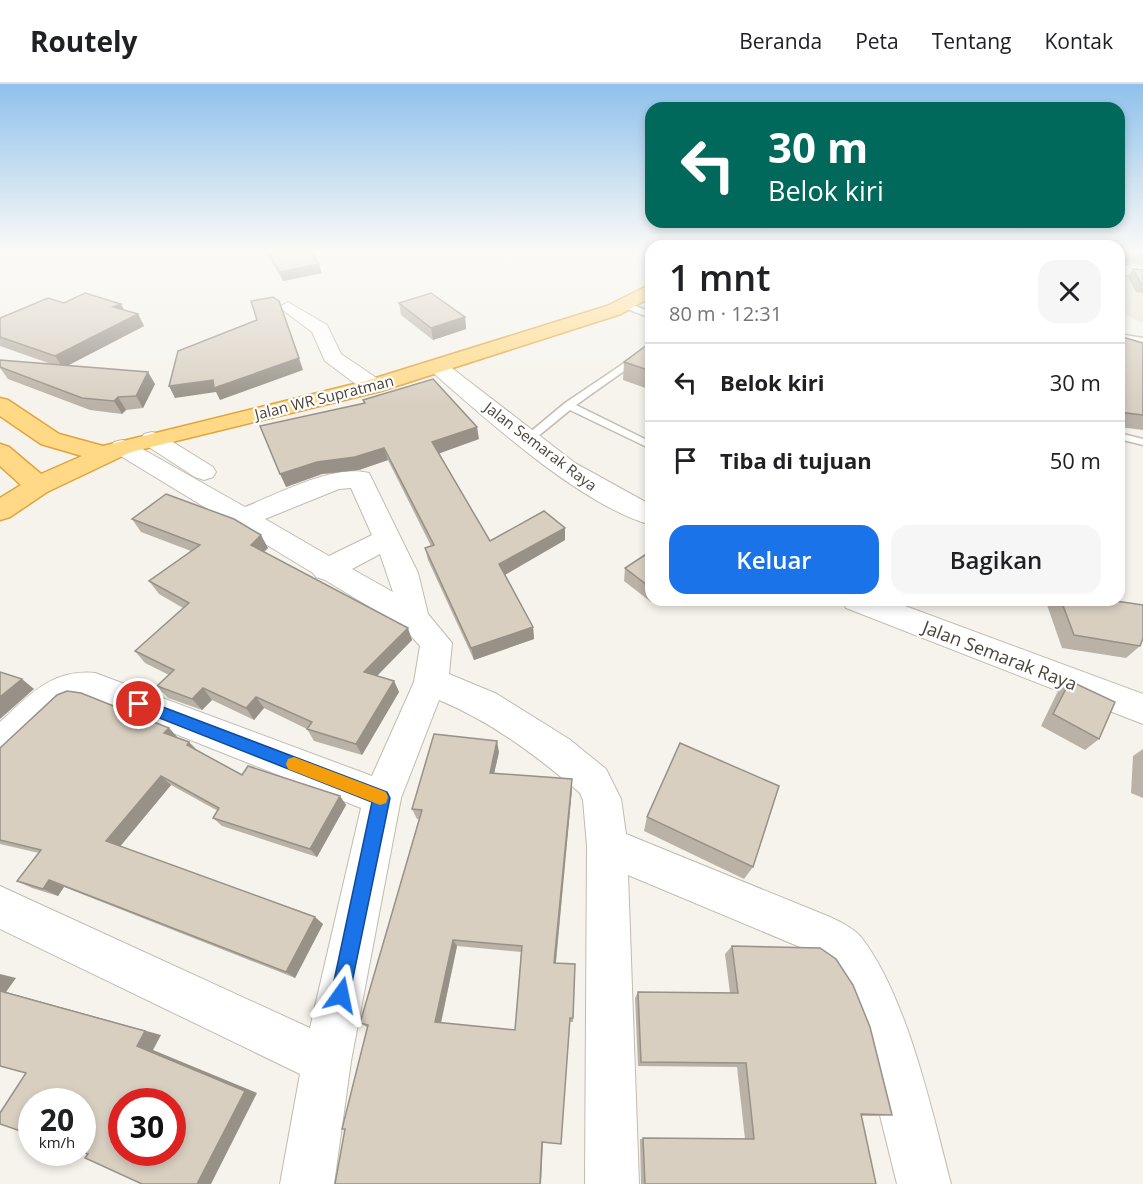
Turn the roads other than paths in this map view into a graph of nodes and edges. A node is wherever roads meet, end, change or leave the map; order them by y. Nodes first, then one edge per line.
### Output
1 (639, 302) edge
2 (288, 306) dead end
3 (1125, 338) edge
4 (1143, 341) edge
5 (645, 352) edge
6 (437, 366) junction
7 (373, 386) junction
8 (0, 405) edge
9 (569, 405) junction
10 (1125, 438) edge
11 (152, 439) junction
12 (527, 440) junction
13 (1143, 442) edge
14 (645, 443) edge
15 (112, 451) junction
16 (0, 452) edge
17 (38, 486) junction
18 (0, 511) edge
19 (645, 513) edge
20 (251, 515) junction
21 (387, 539) junction
22 (326, 570) junction
23 (872, 606) edge
24 (414, 619) junction
25 (432, 682) junction
26 (1143, 709) edge
27 (0, 745) edge
28 (382, 798) junction
29 (607, 846) junction
30 (0, 907) edge
31 (327, 1061) junction
32 (316, 1128) junction
33 (284, 1184) edge
34 (307, 1184) edge
35 (612, 1184) edge
36 (924, 1184) edge

1 - 6 highway, Jalan WR Supratman
2 - 7 street
3 - 4 lane
5 - 9 lane
6 - 7 highway, Jalan WR Supratman
6 - 12 street, Jalan Semarak Raya
7 - 11 highway, Jalan WR Supratman
8 - 15 highway
9 - 12 lane
9 - 14 lane
10 - 13 lane
11 - 15 highway, Jalan WR Supratman
11 - 20 street
12 - 19 street, Jalan Semarak Raya
15 - 17 highway, Jalan WR Supratman
15 - 20 street
16 - 17 highway
17 - 18 highway, Jalan WR Supratman
20 - 21 street
20 - 22 street
21 - 22 street
21 - 24 street
22 - 24 street
23 - 26 street, Jalan Semarak Raya
24 - 25 street
25 - 28 street
25 - 29 street
27 - 28 street
28 - 31 street
29 - 35 street
29 - 36 street
30 - 31 street
31 - 32 street
32 - 33 street
32 - 34 street

